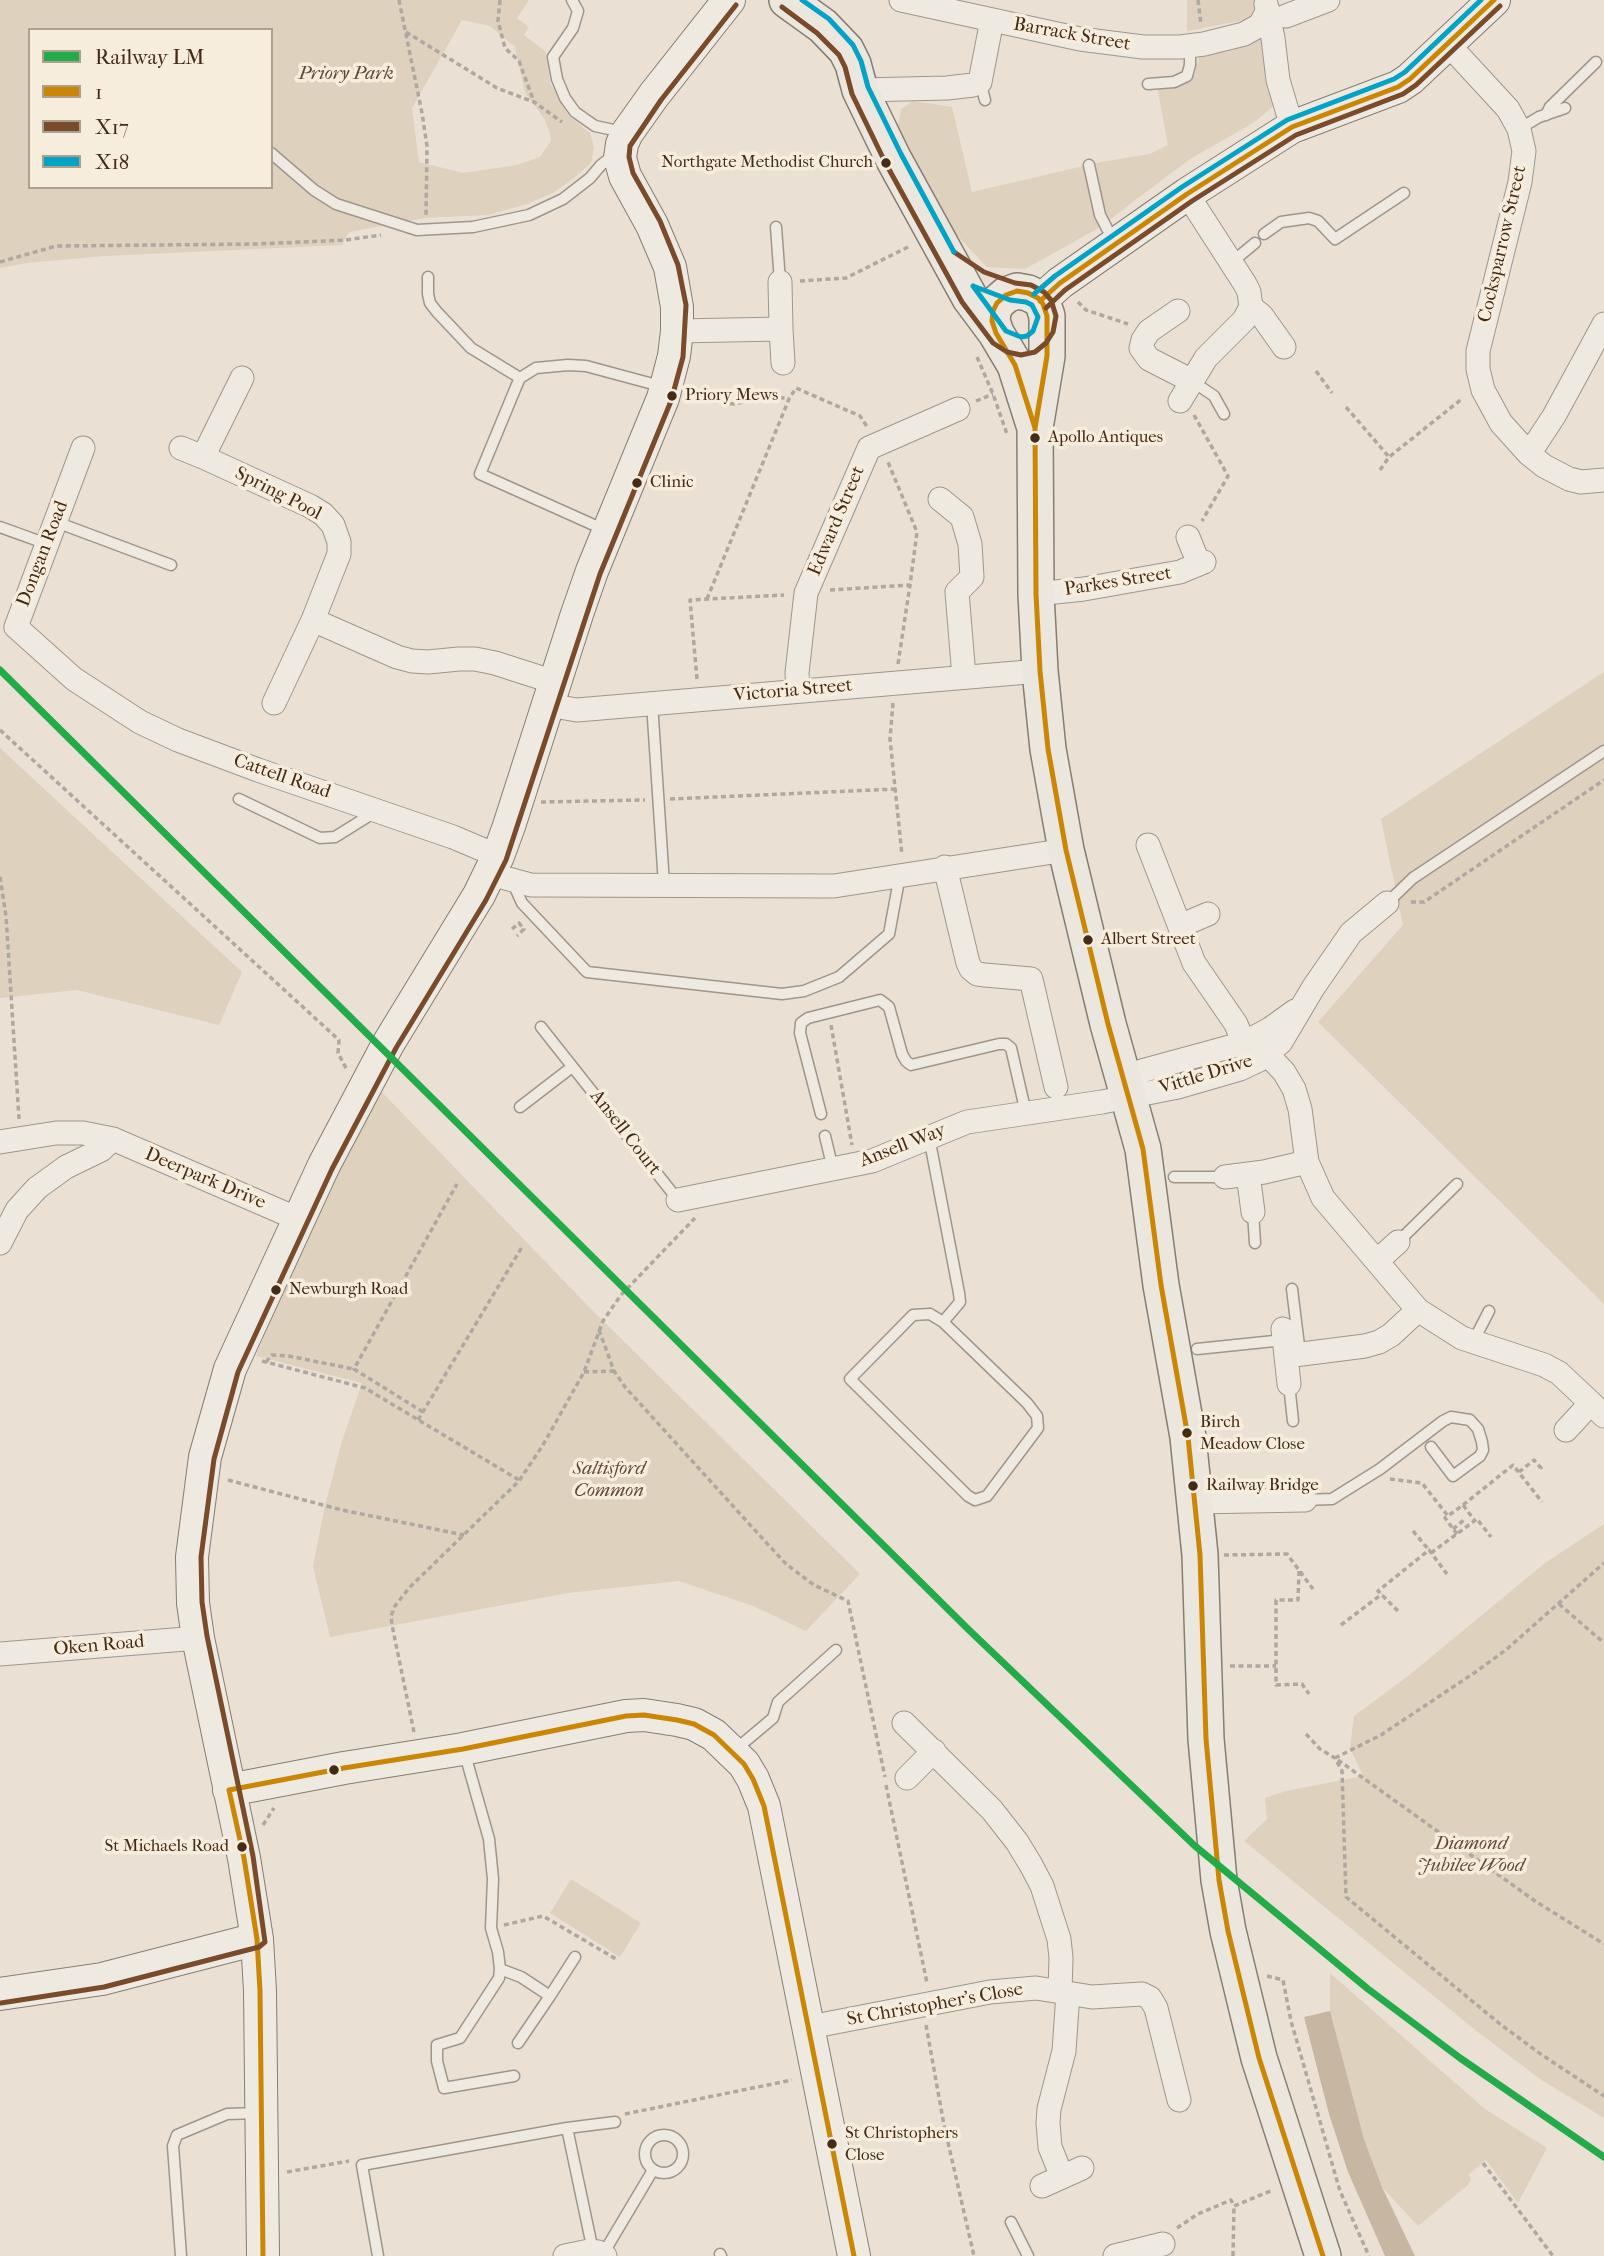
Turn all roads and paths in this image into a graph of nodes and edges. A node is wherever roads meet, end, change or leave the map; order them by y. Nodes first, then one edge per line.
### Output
1 (399, 0) edge
2 (500, 0) edge
3 (572, 0) edge
4 (729, 0) edge
5 (767, 0) edge
6 (787, 0) edge
7 (901, 0) edge
8 (1328, 0) edge
9 (1494, 0) edge
10 (1273, 9) edge
11 (992, 20) junction
12 (406, 32) junction
13 (1244, 34) junction
14 (1448, 44) junction
15 (1190, 45) junction
16 (1274, 55) junction
17 (1596, 62) dead end
18 (1148, 84) dead end
19 (534, 102) junction
20 (866, 104) junction
21 (1565, 108) dead end
22 (1546, 115) junction
23 (568, 126) dead end
24 (1292, 127) junction
25 (1518, 129) junction
26 (624, 142) junction
27 (273, 155) edge
28 (1089, 165) dead end
29 (1404, 193) dead end
30 (1188, 194) junction
31 (776, 227) dead end
32 (421, 229) junction
33 (1264, 234) dead end
34 (1255, 243) dead end
35 (1116, 244) junction
36 (941, 245) junction
37 (0, 262) edge
38 (1232, 262) junction
39 (428, 277) dead end
40 (780, 282) junction
41 (1033, 306) junction
42 (1251, 307) junction
43 (1086, 310) dead end
44 (1168, 324) joint
45 (1604, 324) edge
46 (782, 329) junction
47 (677, 331) junction
48 (991, 342) junction
49 (1284, 347) dead end
50 (783, 363) dead end
51 (1315, 371) dead end
52 (242, 378) dead end
53 (520, 379) junction
54 (1481, 383) junction
55 (1185, 392) junction
56 (665, 393) junction
57 (1332, 393) dead end
58 (789, 399) junction
59 (1346, 407) dead end
60 (958, 409) dead end
61 (1224, 414) dead end
62 (1023, 437) junction
63 (83, 447) dead end
64 (181, 448) dead end
65 (883, 452) junction
66 (1529, 454) junction
67 (203, 457) junction
68 (1390, 457) junction
69 (1380, 470) dead end
70 (1604, 480) edge
71 (940, 499) dead end
72 (56, 522) junction
73 (0, 527) edge
74 (1193, 532) joint
75 (610, 533) junction
76 (47, 544) junction
77 (171, 565) dead end
78 (910, 585) junction
79 (824, 591) dead end
80 (1036, 594) junction
81 (788, 595) dead end
82 (707, 599) junction
83 (8, 620) edge
84 (313, 620) junction
85 (897, 671) dead end
86 (1040, 671) junction
87 (964, 677) junction
88 (74, 679) joint
89 (698, 685) dead end
90 (798, 691) junction
91 (551, 694) junction
92 (893, 702) dead end
93 (274, 703) dead end
94 (652, 703) junction
95 (0, 730) edge
96 (1604, 751) edge
97 (1604, 780) edge
98 (895, 789) junction
99 (239, 799) dead end
100 (658, 799) junction
101 (540, 802) dead end
102 (377, 810) junction
103 (901, 839) dead end
104 (1147, 845) dead end
105 (1066, 850) junction
106 (946, 867) junction
107 (500, 871) junction
108 (900, 875) junction
109 (0, 877) edge
110 (664, 884) junction
111 (1396, 904) junction
112 (1208, 914) dead end
113 (1180, 926) junction
114 (512, 929) dead end
115 (517, 936) dead end
116 (828, 1013) junction
117 (541, 1027) dead end
118 (1254, 1050) junction
119 (338, 1053) dead end
120 (572, 1067) junction
121 (1126, 1086) junction
122 (1056, 1087) dead end
123 (520, 1107) dead end
124 (1026, 1113) junction
125 (821, 1114) dead end
126 (825, 1136) dead end
127 (929, 1138) junction
128 (113, 1139) junction
129 (10, 1140) edge
130 (1307, 1162) junction
131 (844, 1167) junction
132 (1248, 1174) junction
133 (1174, 1177) dead end
134 (1224, 1177) joint
135 (457, 1184) dead end
136 (1457, 1184) dead end
137 (721, 1191) junction
138 (678, 1200) joint
139 (1253, 1212) joint
140 (299, 1219) junction
141 (1398, 1242) joint
142 (0, 1243) edge
143 (1255, 1243) dead end
144 (522, 1247) dead end
145 (1377, 1261) junction
146 (1292, 1289) dead end
147 (1418, 1310) junction
148 (1489, 1311) dead end
149 (943, 1322) junction
150 (599, 1330) junction
151 (1473, 1342) junction
152 (1288, 1345) junction
153 (1197, 1349) dead end
154 (251, 1358) junction
155 (354, 1369) junction
156 (614, 1371) junction
157 (584, 1372) junction
158 (1289, 1384) joint
159 (1600, 1410) edge
160 (424, 1412) junction
161 (418, 1420) junction
162 (1293, 1421) dead end
163 (1566, 1430) dead end
164 (1431, 1447) dead end
165 (1538, 1471) dead end
166 (1374, 1472) junction
167 (1519, 1472) junction
168 (202, 1475) junction
169 (519, 1480) junction
170 (1305, 1500) joint
171 (1196, 1502) junction
172 (1542, 1502) dead end
173 (1463, 1505) junction
174 (1448, 1516) junction
175 (1465, 1519) dead end
176 (1475, 1521) junction
177 (1453, 1529) junction
178 (1413, 1531) dead end
179 (1457, 1534) junction
180 (464, 1535) junction
181 (1491, 1537) dead end
182 (1430, 1552) junction
183 (1200, 1555) junction
184 (1604, 1563) edge
185 (1299, 1571) junction
186 (1447, 1574) dead end
187 (1313, 1589) dead end
188 (1381, 1594) junction
189 (1559, 1604) junction
190 (1398, 1611) dead end
191 (1341, 1625) dead end
192 (198, 1638) junction
193 (1604, 1643) edge
194 (836, 1650) dead end
195 (0, 1654) edge
196 (1222, 1666) dead end
197 (1276, 1666) junction
198 (1309, 1694) dead end
199 (904, 1723) dead end
200 (1306, 1734) dead end
201 (415, 1736) dead end
202 (463, 1749) junction
203 (934, 1751) junction
204 (733, 1752) junction
205 (1335, 1758) junction
206 (907, 1778) dead end
207 (229, 1790) junction
208 (491, 1928) junction
209 (257, 1939) junction
210 (1604, 1944) edge
211 (575, 1957) dead end
212 (616, 1959) dead end
213 (500, 1969) junction
214 (1257, 1973) dead end
215 (1064, 1992) junction
216 (0, 1994) edge
217 (550, 1996) junction
218 (927, 2003) junction
219 (810, 2027) junction
220 (518, 2043) dead end
221 (514, 2076) dead end
222 (1604, 2096) edge
223 (1177, 2101) dead end
224 (262, 2113) junction
225 (615, 2122) dead end
226 (567, 2128) junction
227 (1483, 2162) dead end
228 (653, 2170) dead end
229 (1062, 2177) dead end
230 (1298, 2181) junction
231 (1234, 2206) junction
232 (1011, 2222) dead end
233 (1163, 2244) joint
234 (600, 2254) edge
235 (181, 2256) edge
236 (263, 2256) edge
237 (378, 2256) edge
238 (565, 2256) edge
239 (854, 2256) edge
240 (974, 2256) edge
241 (1028, 2256) edge
242 (1115, 2256) edge
243 (1233, 2256) edge
244 (1324, 2256) edge
245 (1369, 2256) edge
246 (1553, 2256) edge

1 - 12 path
2 - 19 path
3 - 26 lane
4 - 26 street
5 - 20 main road
6 - 20 main road
7 - 11 street, Barrack Street
8 - 10 street
9 - 14 street
10 - 13 street
10 - 16 street
11 - 15 street, Barrack Street
11 - 20 street
12 - 19 path
12 - 32 path
13 - 15 street, Barrack Street
13 - 16 street
14 - 24 street
14 - 25 street, Cocksparrow Street
15 - 18 lane
16 - 24 street
17 - 22 lane
19 - 23 path
20 - 36 main road
21 - 22 lane
22 - 25 lane
24 - 30 street
25 - 54 street, Cocksparrow Street
26 - 32 lane
26 - 47 street
27 - 32 lane
28 - 35 lane
29 - 33 lane
30 - 35 street
30 - 38 street
31 - 40 lane
32 - 37 path
34 - 38 lane
35 - 41 street
36 - 40 path
36 - 41 main road
36 - 48 main road
38 - 42 street
39 - 53 lane
40 - 46 street
41 - 48 main road
41 - 48 main road
41 - 62 main road
42 - 49 street
42 - 55 street
43 - 44 path
44 - 55 street
45 - 66 street
46 - 47 street
46 - 50 street
47 - 56 street
48 - 62 path
48 - 62 main road
51 - 57 path
52 - 67 street
53 - 56 lane
53 - 75 lane
54 - 66 street, Cocksparrow Street
54 - 68 path
55 - 61 lane
55 - 74 path
56 - 58 path
56 - 75 street
58 - 65 path
58 - 82 path
59 - 68 path
60 - 65 street, Edward Street
62 - 80 main road
63 - 72 street, Dongan Road
64 - 67 street, Spring Pool
65 - 78 path
65 - 90 street, Edward Street
66 - 70 street, Cocksparrow Street
67 - 84 street, Spring Pool
68 - 69 path
71 - 87 street
72 - 76 street, Dongan Road
72 - 77 lane
73 - 76 lane
74 - 80 street, Parkes Street
75 - 91 street
76 - 83 street, Dongan Road
78 - 79 path
78 - 85 path
80 - 86 main road
81 - 82 path
82 - 89 path
83 - 88 street, Dongan Road
84 - 91 street
84 - 93 street, Spring Pool
86 - 87 street, Victoria Street
86 - 105 main road
87 - 90 street, Victoria Street
88 - 102 street, Cattell Road
90 - 94 street, Victoria Street
91 - 94 street, Victoria Street
91 - 107 street
92 - 98 path
94 - 100 lane
95 - 119 path
96 - 111 lane
97 - 111 path
98 - 100 path
98 - 103 path
99 - 102 lane
100 - 101 path
100 - 110 lane
102 - 107 street, Cattell Road
104 - 113 street
105 - 106 street
105 - 121 main road
106 - 108 street
106 - 122 street
107 - 108 lane
107 - 110 street
107 - 140 street
108 - 110 street
109 - 129 path
111 - 118 street, Vittle Drive
112 - 113 street
113 - 118 street
114 - 115 path
116 - 124 lane
116 - 125 lane
116 - 131 path
117 - 120 lane, Ansell Court
118 - 121 street, Vittle Drive
118 - 130 street
120 - 123 lane
120 - 138 lane, Ansell Court
121 - 124 street, Ansell Way
121 - 171 main road
124 - 127 street, Ansell Way
126 - 131 lane
127 - 131 street, Ansell Way
127 - 149 lane
128 - 129 street, Deerpark Drive
128 - 140 street, Deerpark Drive
128 - 142 street
130 - 132 street
130 - 145 street
131 - 137 street, Ansell Way
132 - 134 street
132 - 139 street
133 - 134 lane
135 - 155 path
136 - 141 lane
137 - 138 street, Ansell Way
137 - 150 path
139 - 143 lane
140 - 154 street
141 - 145 street
144 - 160 path
145 - 147 street
146 - 152 lane
147 - 151 street
147 - 152 street
148 - 151 lane
149 - 149 lane
150 - 156 path
150 - 157 path
151 - 159 street
152 - 153 lane
152 - 158 street
154 - 155 path
154 - 161 path
154 - 168 street
155 - 160 path
156 - 157 path
156 - 218 path
157 - 169 path
158 - 162 lane
159 - 163 street
160 - 161 path
161 - 169 path
164 - 166 lane
165 - 167 path
166 - 170 lane
166 - 174 path
167 - 172 path
167 - 173 path
168 - 180 path
168 - 192 street
169 - 180 path
170 - 171 street
171 - 183 main road
173 - 174 path
173 - 176 path
174 - 177 path
175 - 177 path
176 - 179 path
176 - 181 path
177 - 179 path
178 - 182 path
179 - 182 path
180 - 201 path
182 - 186 path
182 - 188 path
183 - 185 path
183 - 230 main road
184 - 189 path
185 - 187 path
185 - 197 path
188 - 190 path
188 - 191 path
189 - 193 path
189 - 205 path
192 - 195 street, Oken Road
192 - 207 street
194 - 204 lane
196 - 197 path
197 - 198 path
199 - 203 street
200 - 205 path
202 - 204 street
202 - 207 street
202 - 208 lane
203 - 206 street
203 - 215 street
204 - 219 street
205 - 210 path
205 - 222 path
207 - 209 street
208 - 212 path
208 - 213 lane
209 - 216 street
209 - 224 street
211 - 217 lane
213 - 217 lane
213 - 221 lane
214 - 245 path
215 - 218 street, St Christopher's Close
215 - 223 street, St Christopher's Close
215 - 229 street
217 - 220 lane
218 - 219 street, St Christopher's Close
218 - 240 path
219 - 239 street
224 - 235 lane
224 - 236 street
225 - 226 lane
226 - 234 lane
226 - 237 lane
227 - 246 path
228 - 234 lane
230 - 231 path
230 - 244 main road
231 - 233 path
231 - 243 path
232 - 241 lane
233 - 242 street
234 - 238 street

